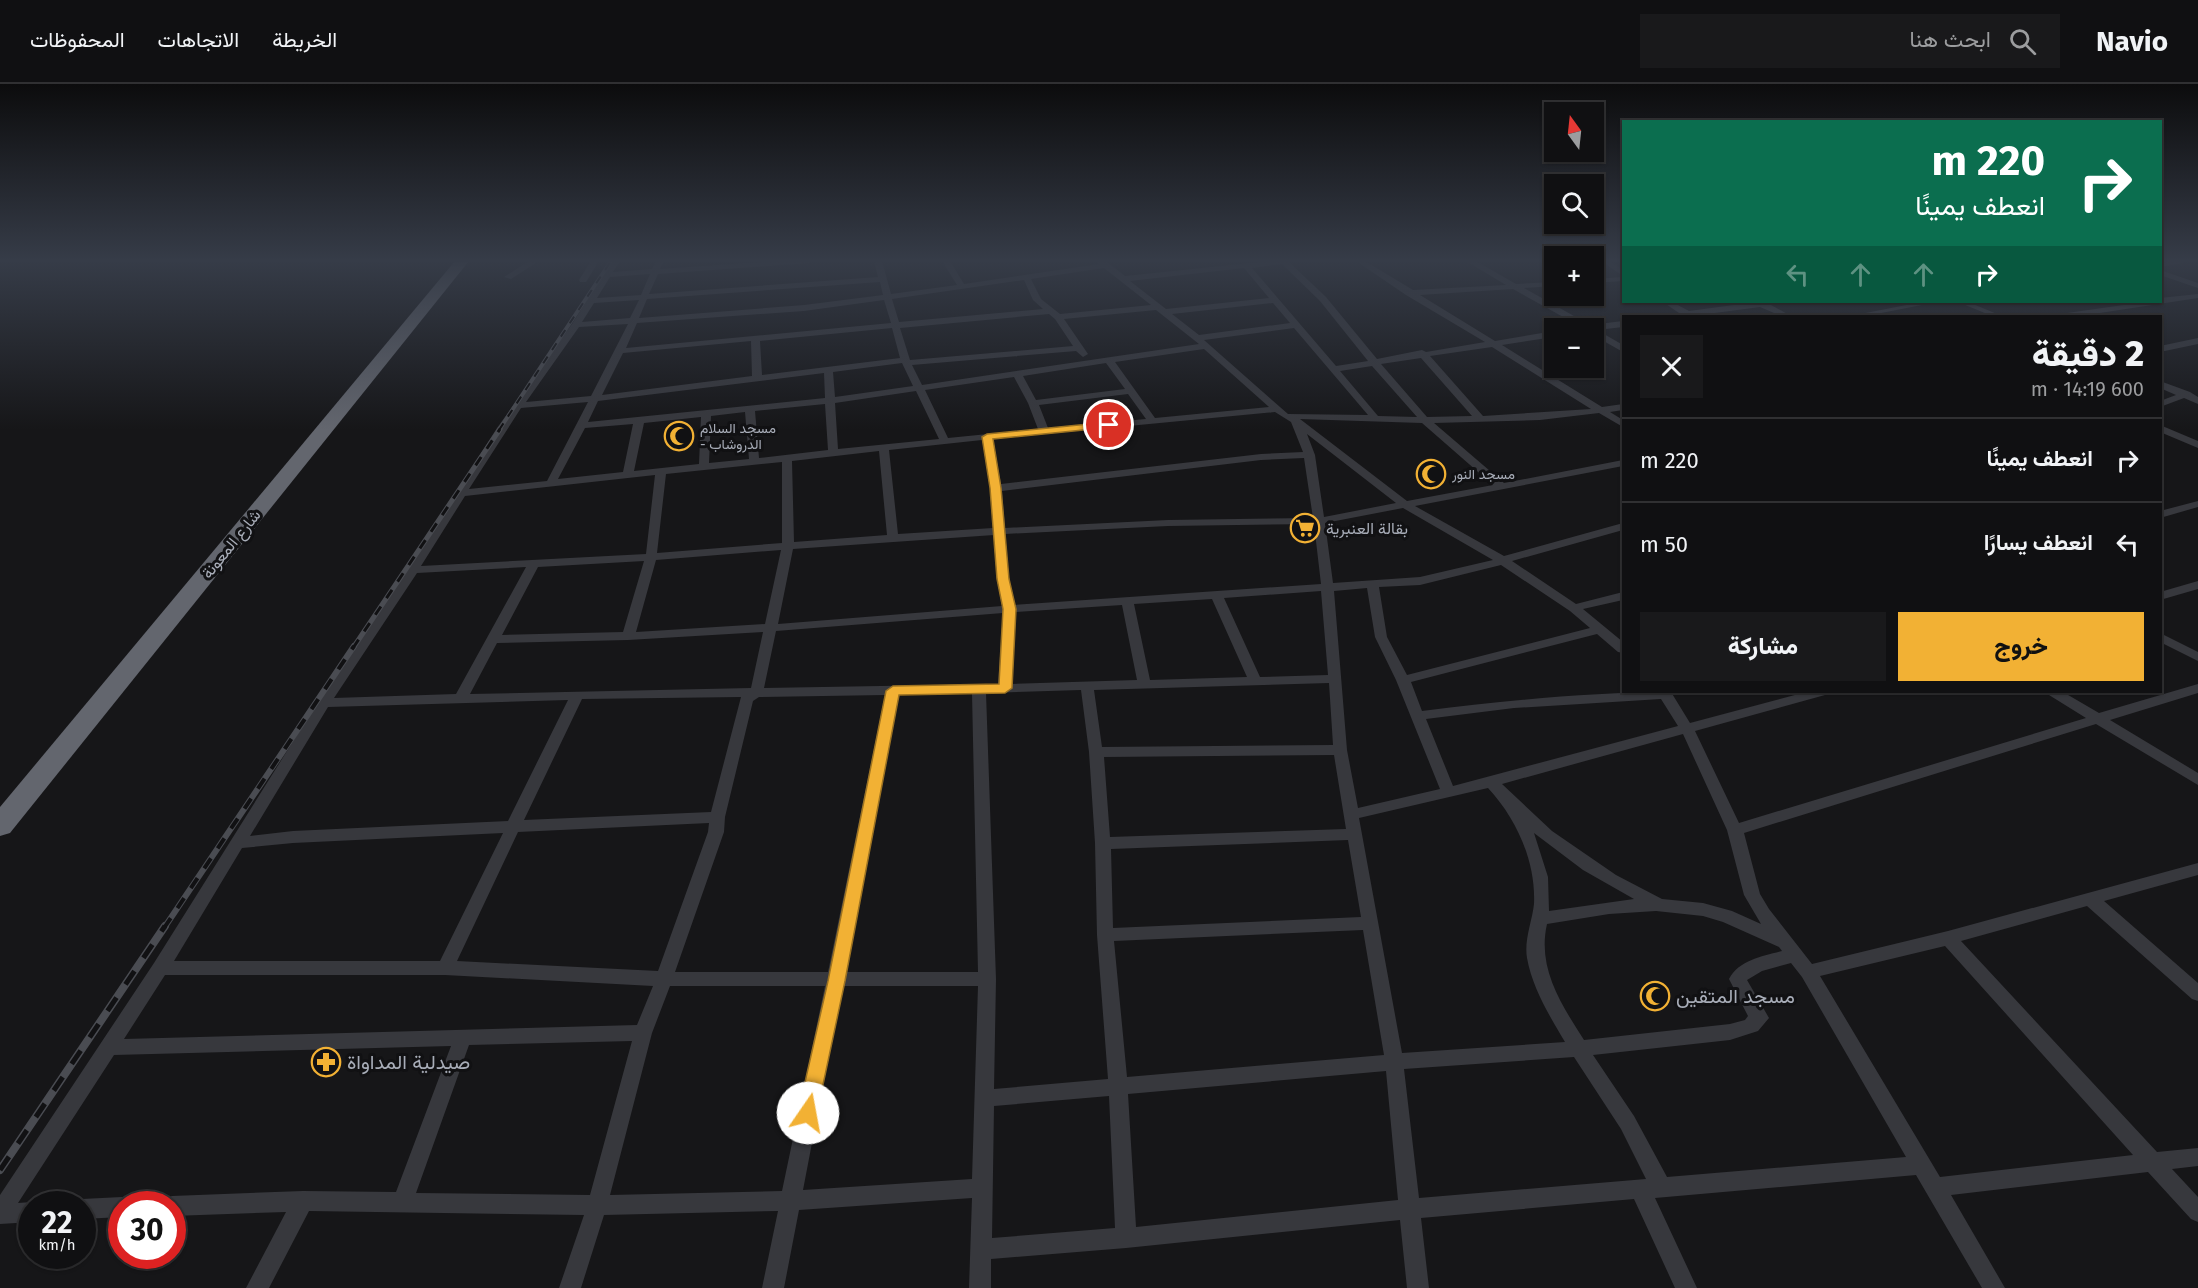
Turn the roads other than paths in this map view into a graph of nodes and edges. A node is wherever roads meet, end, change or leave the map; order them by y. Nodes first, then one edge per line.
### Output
1 (405, 317) edge
2 (416, 317) edge
3 (581, 317) edge
4 (663, 317) edge
5 (894, 317) edge
6 (977, 317) edge
7 (1058, 317) edge
8 (1171, 317) edge
9 (1289, 317) edge
10 (1338, 317) edge
11 (1449, 317) edge
12 (635, 319) junction
13 (896, 324) junction
14 (1622, 324) edge
15 (576, 325) junction
16 (1296, 325) junction
17 (1604, 326) edge
18 (1544, 335) edge
19 (1197, 338) junction
20 (1604, 338) edge
21 (755, 339) junction
22 (2198, 340) edge
23 (1492, 343) junction
24 (1207, 346) junction
25 (1079, 348) junction
26 (1622, 348) edge
27 (2162, 349) edge
28 (620, 351) junction
29 (1422, 353) junction
30 (907, 361) junction
31 (1110, 362) junction
32 (1374, 362) junction
33 (1091, 364) junction
34 (828, 368) junction
35 (1333, 369) junction
36 (1018, 375) junction
37 (757, 378) junction
38 (2162, 385) edge
39 (920, 389) junction
40 (1130, 391) junction
41 (2198, 393) edge
42 (2184, 395) junction
43 (595, 399) junction
44 (829, 400) junction
45 (2198, 401) edge
46 (1033, 403) junction
47 (2162, 403) edge
48 (519, 405) junction
49 (1622, 407) edge
50 (750, 409) junction
51 (1601, 411) junction
52 (706, 414) junction
53 (1286, 415) junction
54 (1375, 418) junction
55 (1480, 419) junction
56 (1152, 420) junction
57 (639, 421) junction
58 (1426, 421) junction
59 (1622, 423) edge
60 (579, 426) junction
61 (2162, 429) edge
62 (1044, 431) junction
63 (987, 437) junction
64 (945, 441) junction
65 (2198, 445) edge
66 (884, 447) junction
67 (833, 453) junction
68 (1310, 455) junction
69 (787, 457) junction
70 (754, 461) junction
71 (1622, 463) edge
72 (704, 467) junction
73 (661, 471) junction
74 (628, 475) junction
75 (550, 483) junction
76 (1500, 485) junction
77 (996, 488) junction
78 (461, 493) junction
79 (1404, 504) junction
80 (2198, 504) edge
81 (2162, 514) edge
82 (1319, 521) junction
83 (1622, 526) edge
84 (999, 532) junction
85 (893, 537) junction
86 (788, 546) junction
87 (651, 556) junction
88 (1502, 560) junction
89 (534, 563) junction
90 (413, 570) junction
91 (1373, 585) junction
92 (2198, 585) edge
93 (1326, 589) junction
94 (2162, 595) edge
95 (1217, 596) junction
96 (1622, 596) edge
97 (1127, 601) junction
98 (1574, 608) junction
99 (1009, 609) junction
100 (770, 628) junction
101 (1599, 628) junction
102 (628, 636) junction
103 (2162, 638) edge
104 (493, 639) junction
105 (1622, 648) edge
106 (2198, 657) edge
107 (1335, 679) junction
108 (1403, 680) junction
109 (1255, 681) junction
110 (1144, 683) junction
111 (1087, 685) junction
112 (1005, 688) junction
113 (2198, 688) edge
114 (979, 689) junction
115 (757, 691) junction
116 (893, 691) junction
117 (1665, 693) edge
118 (1817, 693) edge
119 (2056, 693) edge
120 (578, 695) junction
121 (461, 698) junction
122 (324, 703) junction
123 (1416, 716) junction
124 (2096, 718) junction
125 (1688, 730) junction
126 (1340, 750) junction
127 (1096, 752) junction
128 (2198, 780) edge
129 (1491, 782) junction
130 (1448, 792) junction
131 (0, 804) edge
132 (1513, 807) junction
133 (1351, 815) junction
134 (717, 817) junction
135 (0, 826) edge
136 (514, 826) junction
137 (1735, 830) junction
138 (1353, 834) junction
139 (236, 843) junction
140 (1103, 843) junction
141 (2198, 869) edge
142 (2090, 899) junction
143 (1661, 904) junction
144 (1539, 919) junction
145 (1369, 922) junction
146 (1105, 935) junction
147 (1948, 938) junction
148 (1792, 949) junction
149 (160, 968) junction
150 (445, 968) junction
151 (1808, 972) junction
152 (664, 979) junction
153 (987, 979) junction
154 (836, 981) junction
155 (2198, 994) edge
156 (643, 1033) junction
157 (462, 1038) junction
158 (107, 1047) junction
159 (1578, 1049) junction
160 (1394, 1062) junction
161 (1118, 1086) junction
162 (985, 1098) junction
163 (2198, 1157) edge
164 (2153, 1161) junction
165 (1922, 1165) junction
166 (1936, 1187) junction
167 (983, 1188) junction
168 (1651, 1188) junction
169 (303, 1201) junction
170 (403, 1201) junction
171 (789, 1202) junction
172 (186, 1205) edge
173 (597, 1205) junction
174 (1410, 1209) junction
175 (2198, 1212) edge
176 (18, 1213) edge
177 (0, 1214) edge
178 (1126, 1238) junction
179 (982, 1249) junction
180 (257, 1288) edge
181 (570, 1288) edge
182 (773, 1288) edge
183 (980, 1288) edge
184 (1418, 1288) edge
185 (1686, 1288) edge
186 (1994, 1288) edge

1 - 131 highway, شارع المعونة
2 - 135 highway, شارع المعونة
3 - 15 street
4 - 12 street
5 - 13 street
6 - 13 street
7 - 25 street
8 - 19 street
9 - 16 street
10 - 32 street
11 - 23 street
12 - 15 street
12 - 28 street
13 - 21 street
13 - 30 street
14 - 17 street
15 - 48 street
16 - 19 street
16 - 35 street
18 - 23 street
19 - 24 street
20 - 26 street
21 - 28 street
21 - 37 street
22 - 27 street
23 - 29 street
23 - 51 street
24 - 31 street
24 - 53 street
25 - 30 street
25 - 33 street
28 - 43 street
29 - 32 street
29 - 55 street
30 - 34 street
30 - 39 street
31 - 33 street
31 - 40 street
32 - 35 street
32 - 58 street
33 - 36 street
34 - 37 street
34 - 44 street
35 - 54 street
36 - 39 street
36 - 46 street
37 - 43 street
38 - 42 street
39 - 44 street
39 - 64 street
40 - 46 street
40 - 56 street
41 - 42 street
42 - 45 street
42 - 47 street
43 - 48 street
43 - 60 street
44 - 50 street
44 - 67 street
46 - 62 street
48 - 78 street
49 - 51 street
50 - 52 street
50 - 70 street
51 - 55 street
51 - 59 street
52 - 57 street
52 - 72 street
53 - 54 street
53 - 56 street
53 - 68 street
53 - 79 street
54 - 58 street
55 - 58 street
56 - 62 street
57 - 60 street
57 - 74 street
58 - 76 street
60 - 75 street
61 - 65 street
62 - 63 street
63 - 64 street
63 - 77 street
64 - 66 street
66 - 67 street
66 - 85 street
67 - 69 street
68 - 77 street
68 - 82 street
69 - 70 street
69 - 86 street
70 - 72 street
71 - 76 street
72 - 73 street
73 - 74 street
73 - 87 street
74 - 75 street
75 - 78 street
76 - 79 street
77 - 84 street
78 - 90 street
79 - 82 street
79 - 88 street
80 - 81 street
82 - 84 street
82 - 93 street
83 - 88 street
84 - 85 street
84 - 99 street
85 - 86 street
86 - 87 street
86 - 100 street
87 - 89 street
87 - 102 street
88 - 91 street
88 - 98 street
89 - 90 street
89 - 104 street
90 - 122 street
91 - 93 street
91 - 108 street
92 - 94 street
93 - 95 street
93 - 107 street
95 - 97 street
95 - 109 street
96 - 98 street
97 - 99 street
97 - 110 street
98 - 101 street
99 - 100 street
99 - 112 street
100 - 102 street
100 - 115 street
101 - 105 street
101 - 108 street
102 - 104 street
103 - 106 street
104 - 121 street
107 - 109 street
107 - 126 street
108 - 123 street
109 - 110 street
110 - 111 street
111 - 112 street
111 - 127 street
112 - 114 street
113 - 124 street
114 - 116 street
114 - 153 street
115 - 116 street
115 - 120 street
115 - 134 street
116 - 154 street
117 - 123 street
117 - 125 street
118 - 125 street
119 - 124 street
120 - 121 street
120 - 136 street
121 - 122 street
122 - 139 street
123 - 130 street
124 - 128 street
124 - 137 street
125 - 129 street
125 - 137 street
126 - 127 street
126 - 133 street
127 - 140 street
129 - 130 street
129 - 132 street
130 - 133 street
132 - 143 street
132 - 144 street
133 - 138 street
134 - 136 street
134 - 152 street
136 - 139 street
136 - 150 street
137 - 148 street
138 - 140 street
138 - 145 street
139 - 149 street
140 - 146 street
141 - 142 street
142 - 147 street
142 - 155 street
143 - 144 street
143 - 148 street
144 - 159 street
145 - 146 street
145 - 160 street
146 - 161 street
147 - 151 street
147 - 164 street
148 - 151 street
148 - 159 street
149 - 150 street
149 - 158 street
150 - 152 street
151 - 165 street
152 - 154 street
152 - 156 street
153 - 154 street
153 - 162 street
154 - 171 street
156 - 157 street
156 - 173 street
157 - 158 street
157 - 170 street
158 - 177 street
159 - 160 street
159 - 168 street
160 - 161 street
160 - 174 street
161 - 162 street
161 - 178 street
162 - 167 street
163 - 164 street
164 - 166 street
164 - 175 street
165 - 166 street
165 - 168 street
166 - 186 street
167 - 171 street
167 - 179 street
168 - 174 street
168 - 185 street
169 - 170 street
169 - 172 street
169 - 180 street
170 - 173 street
171 - 173 street
171 - 182 street
173 - 181 street
174 - 178 street
174 - 184 street
176 - 177 street
178 - 179 street
179 - 183 street

